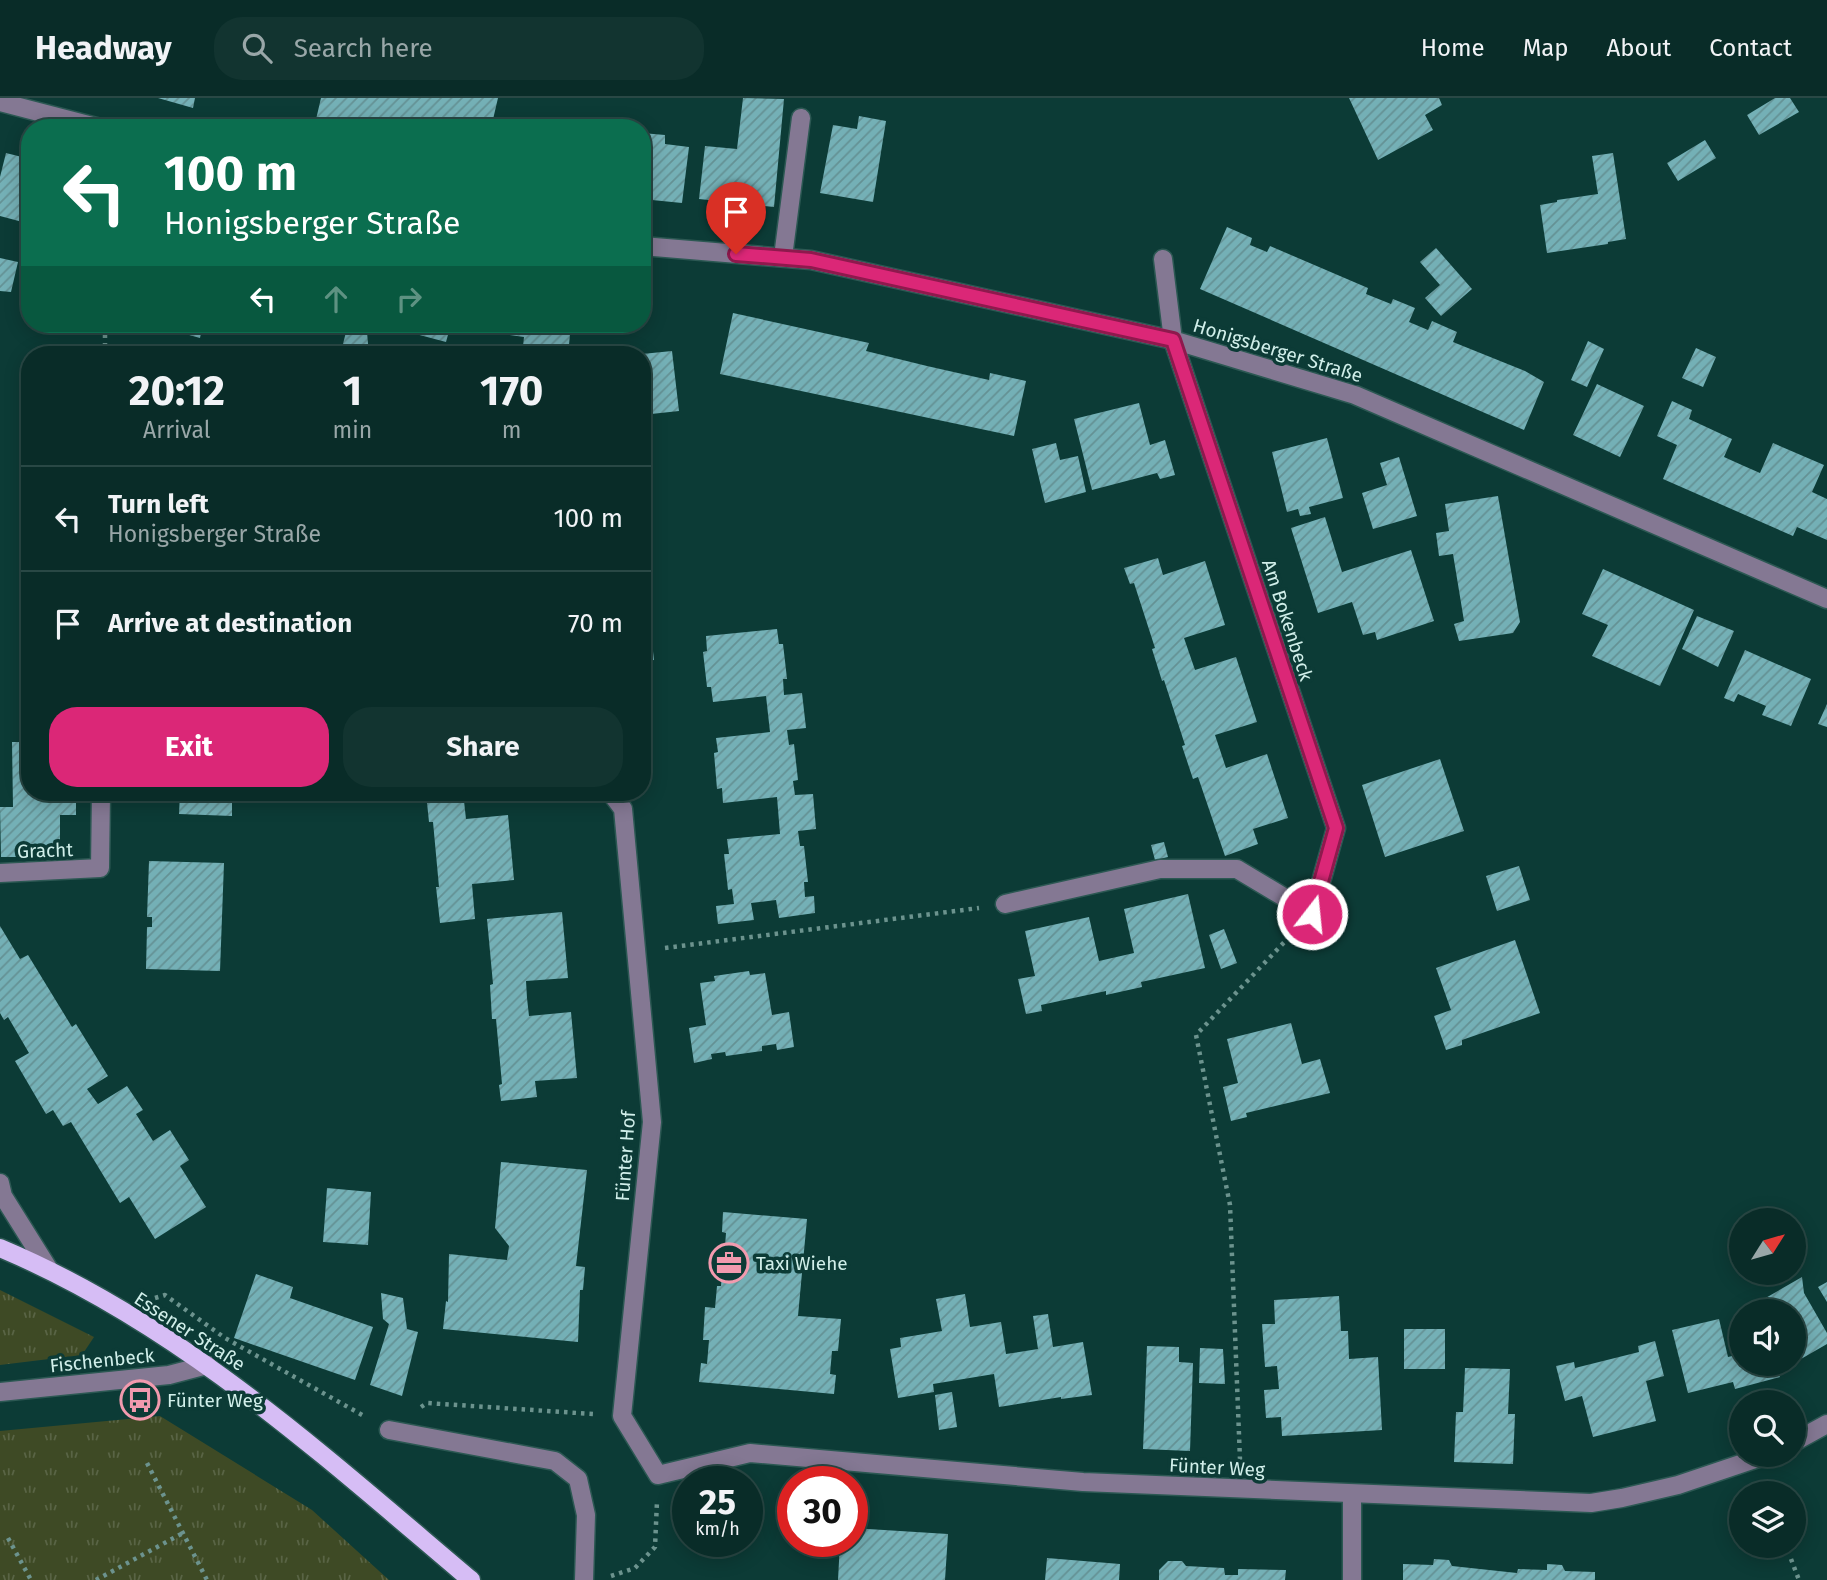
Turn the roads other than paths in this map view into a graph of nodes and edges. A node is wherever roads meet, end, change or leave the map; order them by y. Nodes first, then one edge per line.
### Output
1 (0, 102) edge
2 (801, 118) dead end
3 (65, 119) edge
4 (651, 247) edge
5 (783, 257) junction
6 (1163, 259) dead end
7 (1173, 340) junction
8 (1827, 599) edge
9 (101, 801) edge
10 (618, 801) edge
11 (0, 873) edge
12 (1005, 904) road end
13 (0, 1182) edge
14 (0, 1248) edge
15 (48, 1268) junction
16 (207, 1365) junction
17 (0, 1392) edge
18 (1827, 1424) edge
19 (389, 1430) road end
20 (1806, 1435) edge
21 (1731, 1467) edge
22 (658, 1475) joint
23 (1352, 1494) junction
24 (471, 1580) edge
25 (584, 1580) edge
26 (1352, 1580) edge

1 - 3 street
2 - 5 street
4 - 5 street, Honigsberger Straße
5 - 7 street, Honigsberger Straße
6 - 7 street, Am Bokenbeck
7 - 8 street, Honigsberger Straße
7 - 12 street, Am Bokenbeck
9 - 11 street, Gracht
10 - 22 street, Fünter Hof
13 - 15 street
14 - 15 main road, Essener Straße
15 - 16 main road, Essener Straße
16 - 17 street, Fischenbeck
16 - 24 main road, Essener Straße
18 - 20 street
19 - 25 street
21 - 23 street, Fünter Weg
22 - 23 street, Fünter Weg
23 - 26 street

